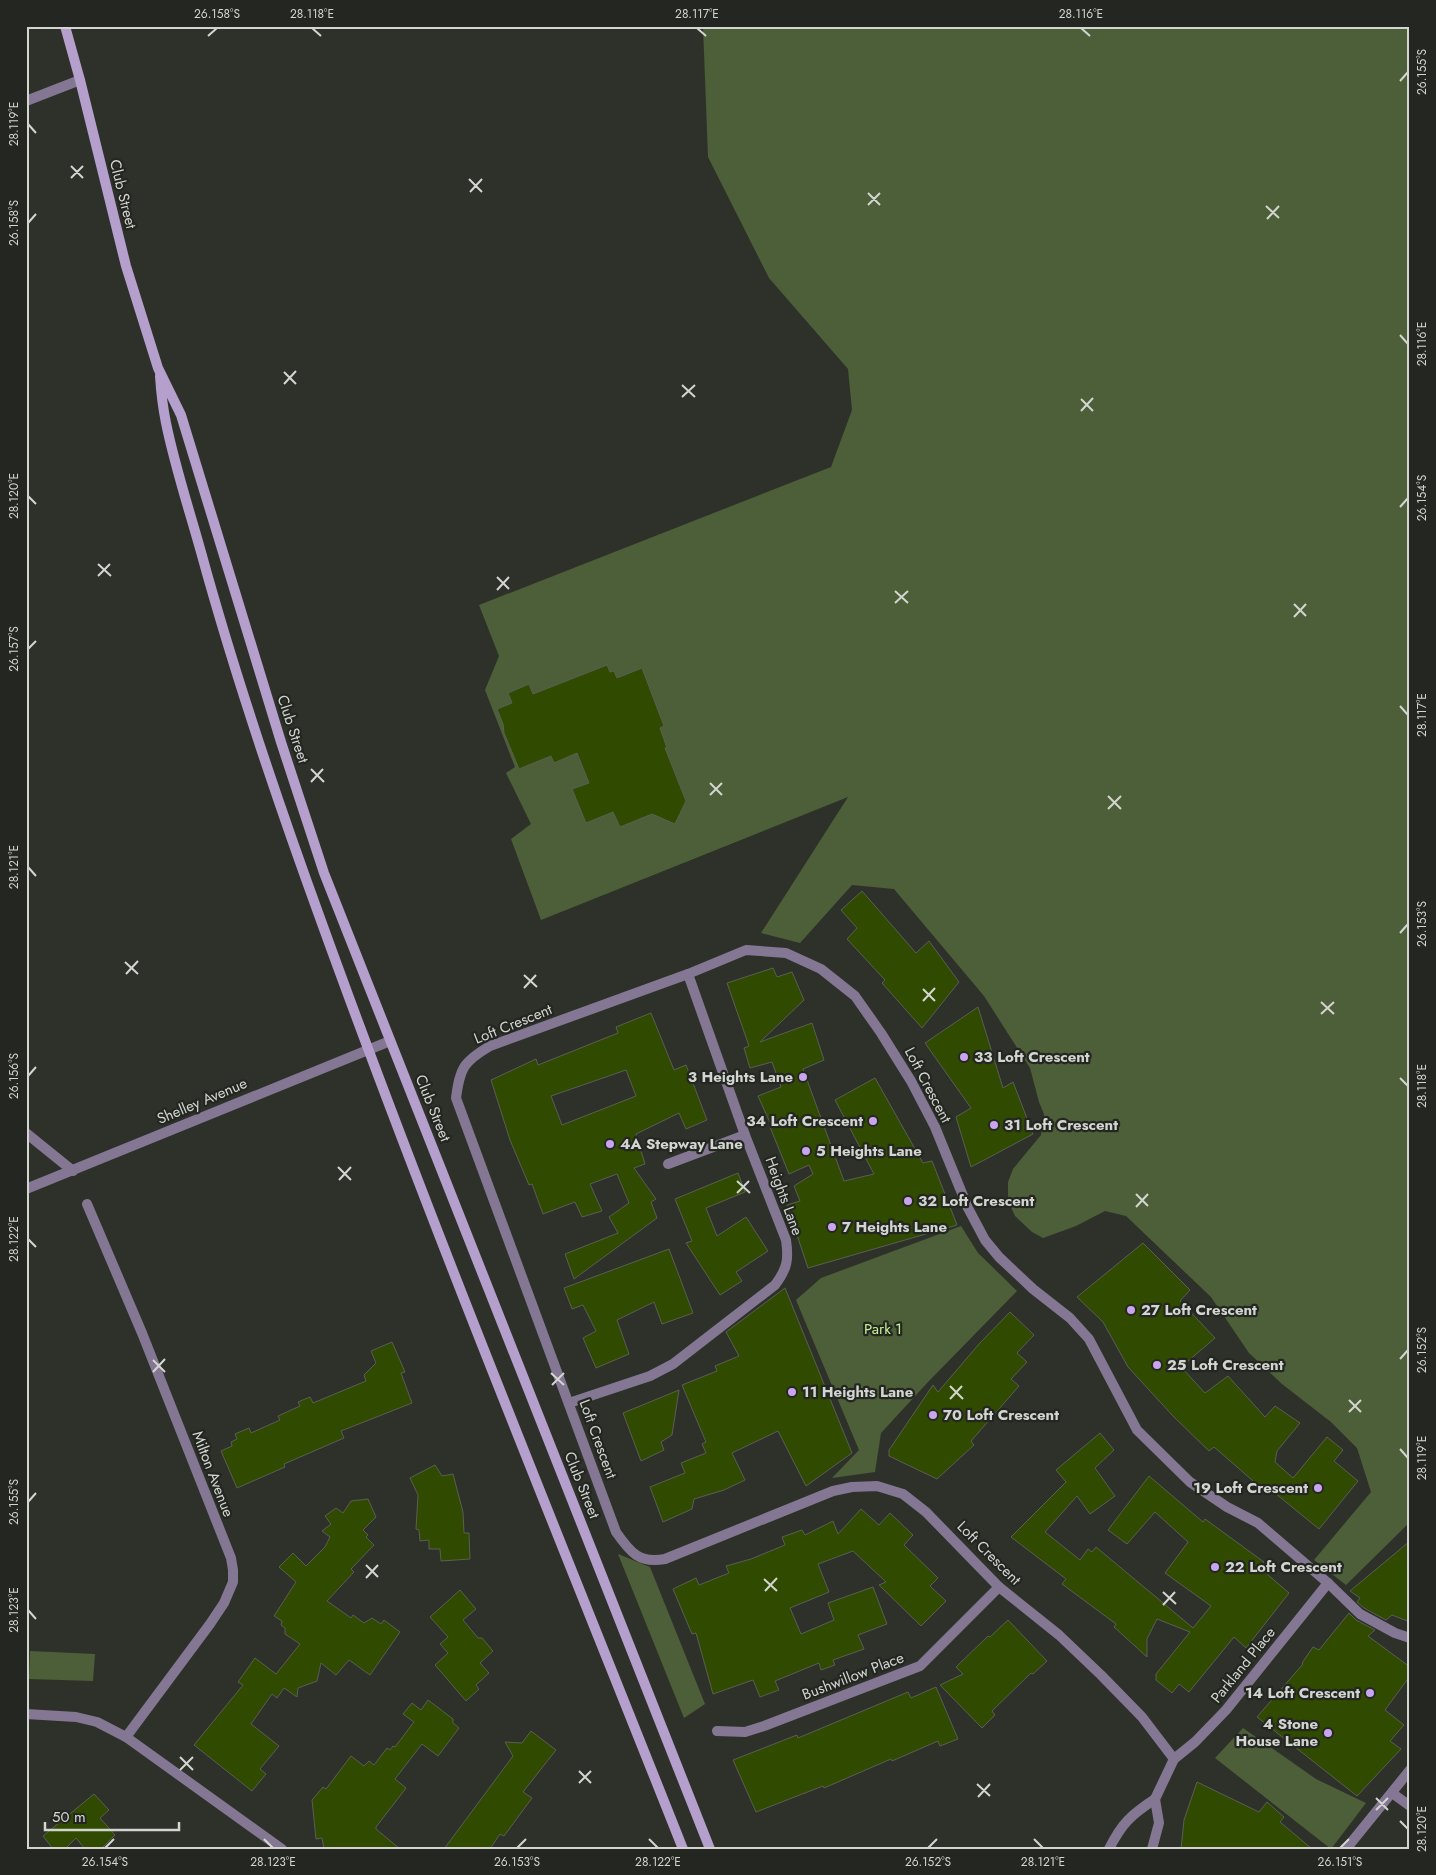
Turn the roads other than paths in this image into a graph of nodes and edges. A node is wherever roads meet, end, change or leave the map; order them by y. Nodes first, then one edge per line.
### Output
1 (65, 26) edge
2 (80, 80) junction
3 (26, 101) edge
4 (158, 368) junction
5 (688, 974) junction
6 (390, 1041) junction
7 (367, 1049) junction
8 (26, 1133) edge
9 (745, 1135) junction
10 (668, 1164) dead end
11 (73, 1171) junction
12 (26, 1189) edge
13 (86, 1204) dead end
14 (569, 1403) junction
15 (1328, 1583) junction
16 (999, 1587) junction
17 (1410, 1638) edge
18 (26, 1714) edge
19 (717, 1731) dead end
20 (126, 1737) junction
21 (1174, 1759) junction
22 (1410, 1770) edge
23 (1392, 1792) junction
24 (1155, 1799) junction
25 (1410, 1806) edge
26 (282, 1849) edge
27 (683, 1849) edge
28 (710, 1849) edge
29 (1109, 1849) edge
30 (1152, 1849) edge
31 (1346, 1849) edge

1 - 2 main road, Club Street
2 - 3 street
2 - 4 main road, Club Street
4 - 6 main road, Club Street
4 - 7 main road, Club Street
5 - 9 street, Heights Lane
5 - 14 street, Loft Crescent
5 - 15 street, Loft Crescent
6 - 7 street, Shelley Avenue
6 - 28 main road, Club Street
7 - 11 street, Shelley Avenue
7 - 27 main road, Club Street
8 - 11 street
9 - 10 street
9 - 14 street, Heights Lane
11 - 12 street, Shelley Avenue
13 - 20 street, Milton Avenue
14 - 16 street, Loft Crescent
15 - 17 street, Loft Crescent
15 - 21 street, Parkland Place
16 - 19 street, Bushwillow Place
16 - 21 street, Loft Crescent
18 - 20 street
20 - 26 street
21 - 24 street
22 - 23 street
23 - 25 street
23 - 31 street
24 - 29 street
24 - 30 street

